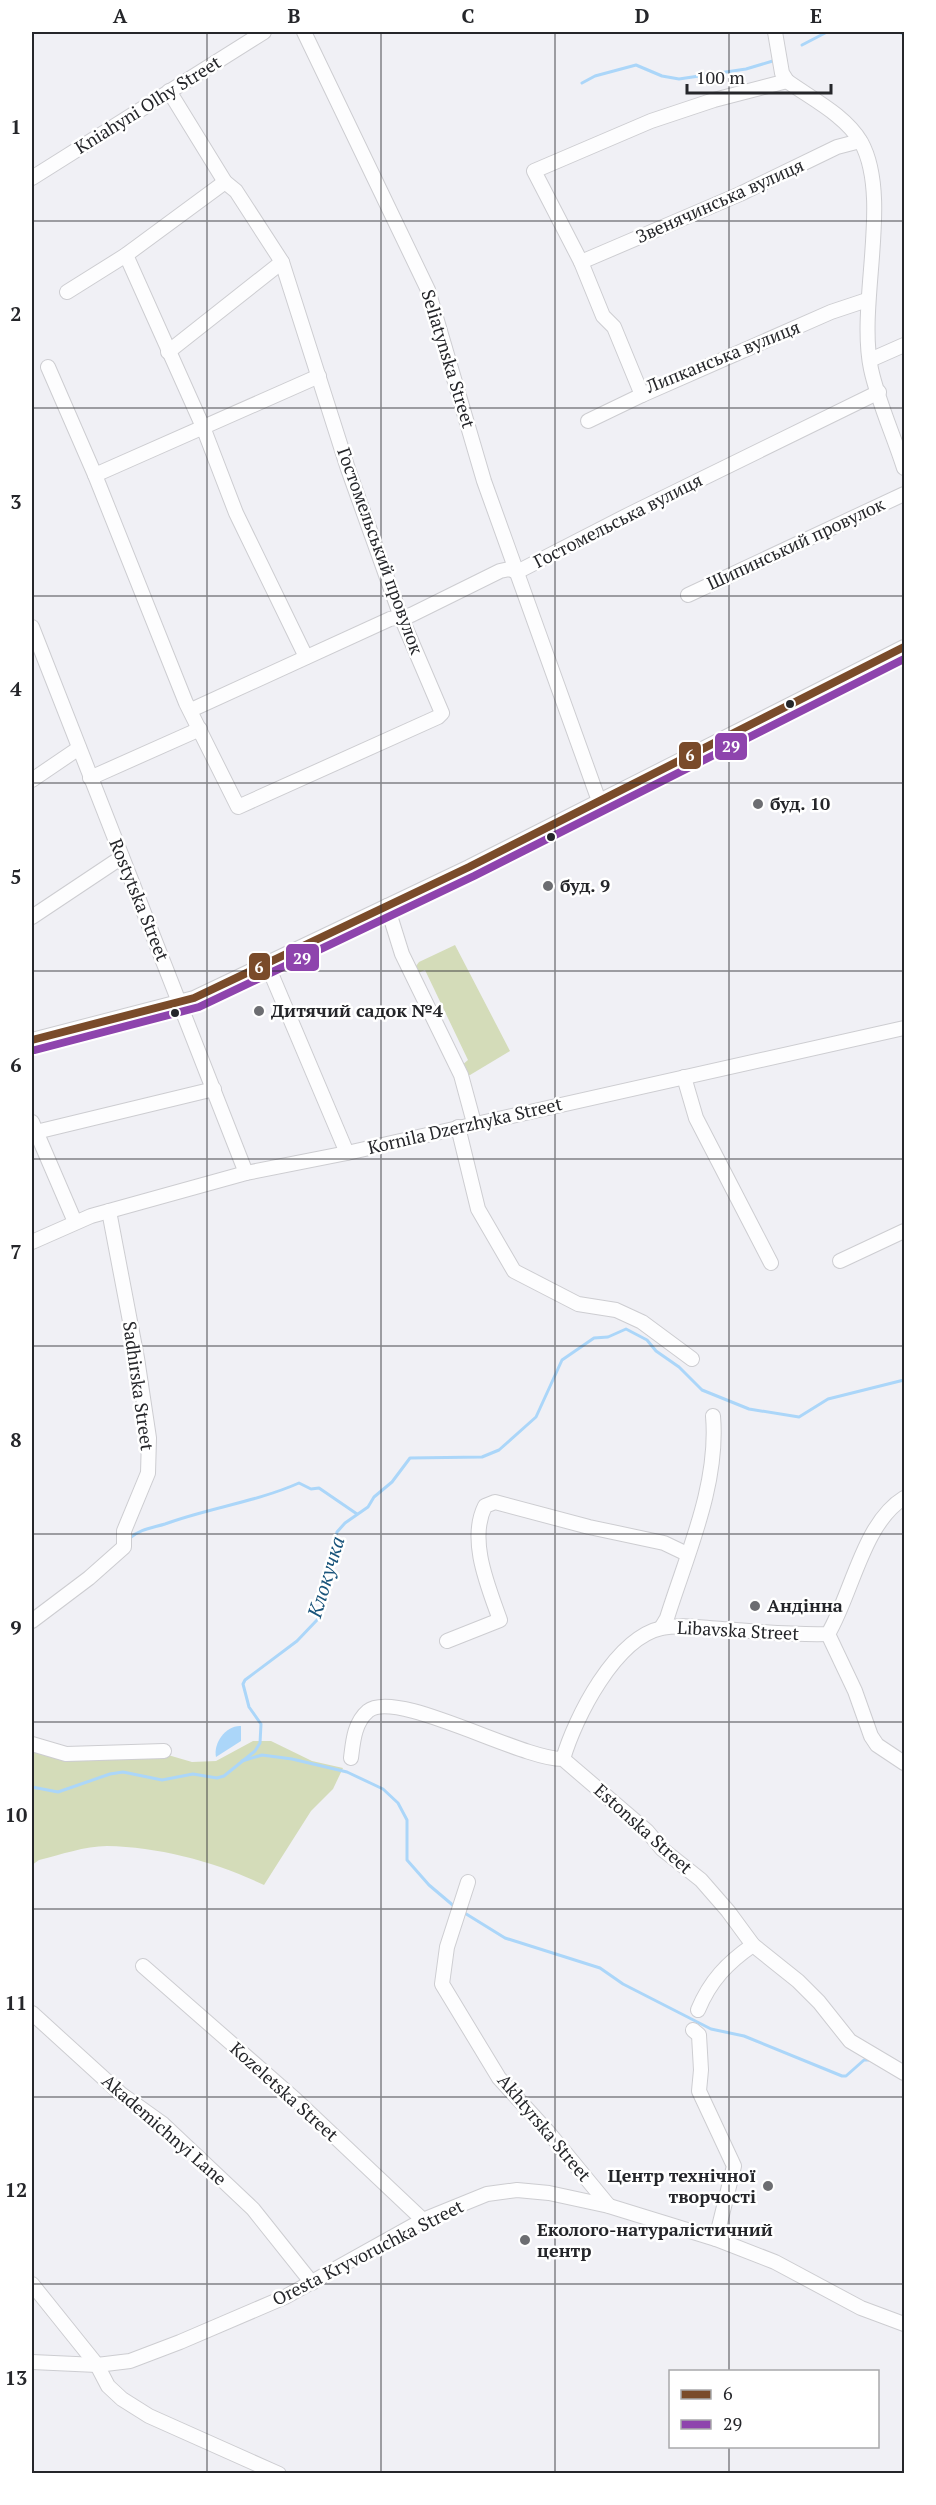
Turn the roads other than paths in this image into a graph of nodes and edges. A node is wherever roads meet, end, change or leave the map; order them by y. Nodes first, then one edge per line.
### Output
1 (264, 32) edge
2 (304, 32) edge
3 (775, 32) edge
4 (788, 81) junction
5 (169, 91) junction
6 (860, 141) junction
7 (32, 178) edge
8 (225, 182) junction
9 (126, 255) junction
10 (282, 262) junction
11 (580, 262) junction
12 (68, 292) dead end
13 (867, 300) junction
14 (904, 345) edge
15 (168, 352) junction
16 (870, 360) junction
17 (48, 367) dead end
18 (319, 376) junction
19 (879, 392) junction
20 (642, 395) junction
21 (588, 421) dead end
22 (203, 427) junction
23 (904, 468) edge
24 (95, 475) junction
25 (904, 494) edge
26 (517, 572) junction
27 (688, 595) dead end
28 (401, 617) junction
29 (32, 627) edge
30 (904, 647) edge
31 (36, 651) edge
32 (306, 657) junction
33 (191, 710) junction
34 (200, 729) junction
35 (80, 748) junction
36 (90, 778) junction
37 (32, 780) edge
38 (599, 801) junction
39 (122, 857) junction
40 (387, 906) junction
41 (32, 917) edge
42 (267, 963) junction
43 (181, 1004) junction
44 (904, 1028) edge
45 (32, 1040) edge
46 (684, 1077) junction
47 (214, 1089) junction
48 (474, 1123) junction
49 (34, 1127) edge
50 (458, 1127) junction
51 (347, 1153) junction
52 (246, 1173) junction
53 (110, 1211) junction
54 (75, 1222) junction
55 (904, 1230) edge
56 (32, 1242) edge
57 (840, 1261) dead end
58 (771, 1263) dead end
59 (692, 1359) dead end
60 (713, 1416) dead end
61 (904, 1498) edge
62 (687, 1554) junction
63 (32, 1621) edge
64 (661, 1628) junction
65 (828, 1634) junction
66 (447, 1641) dead end
67 (32, 1744) edge
68 (164, 1751) dead end
69 (351, 1758) dead end
70 (562, 1760) junction
71 (904, 1763) edge
72 (468, 1882) dead end
73 (753, 1946) junction
74 (143, 1966) dead end
75 (698, 2010) dead end
76 (32, 2013) edge
77 (693, 2030) dead end
78 (904, 2073) edge
79 (609, 2206) junction
80 (423, 2220) junction
81 (716, 2239) junction
82 (312, 2283) junction
83 (32, 2284) edge
84 (904, 2324) edge
85 (32, 2362) edge
86 (97, 2365) junction
87 (279, 2474) edge

1 - 5 street, Kniahyni Olhy Street
2 - 26 street, Seliatynska Street
3 - 4 street
4 - 6 street
4 - 11 street, Липканська вулиця
5 - 7 street, Kniahyni Olhy Street
5 - 8 street, Гостомельський провулок
6 - 11 street, Звенячинська вулиця
6 - 13 street
8 - 9 street
8 - 10 street, Гостомельський провулок
9 - 12 street
9 - 15 street
10 - 15 street
10 - 18 street, Гостомельський провулок
11 - 20 street, Липканська вулиця
13 - 16 street
13 - 20 street, Липканська вулиця
14 - 16 street
15 - 22 street
16 - 19 street
17 - 24 street, Гостомельський провулок
18 - 22 street
18 - 28 street, Гостомельський провулок
19 - 23 street
19 - 26 street, Гостомельська вулиця
20 - 21 street
22 - 24 street
22 - 32 street
24 - 33 street, Гостомельський провулок
25 - 27 street, Шипинський провулок
26 - 28 street, Гостомельська вулиця
26 - 38 street, Seliatynska Street
28 - 32 street, Гостомельська вулиця
28 - 34 street, Гостомельський провулок
29 - 31 street, Rostytska Street
30 - 38 street
31 - 35 street, Rostytska Street
32 - 33 street, Гостомельська вулиця
33 - 34 street, Гостомельський провулок
34 - 36 street
35 - 36 street, Rostytska Street
35 - 37 street
36 - 39 street, Rostytska Street
38 - 40 street
39 - 41 street
39 - 43 street, Rostytska Street
40 - 42 street
40 - 48 street
42 - 43 street
42 - 51 street
43 - 45 street
43 - 47 street, Rostytska Street
44 - 46 street, Kornila Dzerzhyka Street
46 - 48 street, Kornila Dzerzhyka Street
46 - 58 street
47 - 49 street
47 - 52 street, Rostytska Street
48 - 50 street, Kornila Dzerzhyka Street
49 - 54 street
50 - 51 street, Kornila Dzerzhyka Street
50 - 59 street
51 - 52 street, Kornila Dzerzhyka Street
52 - 53 street, Kornila Dzerzhyka Street
53 - 54 street, Kornila Dzerzhyka Street
53 - 63 street, Sadhirska Street
54 - 56 street, Kornila Dzerzhyka Street
55 - 57 street
60 - 62 street
61 - 65 street
62 - 64 street
62 - 66 street
64 - 65 street, Libavska Street
64 - 70 street, Libavska Street
65 - 71 street
67 - 68 street
69 - 70 street, Estonska Street
70 - 73 street, Estonska Street
72 - 79 street, Akhtyrska Street
73 - 75 street
73 - 78 street, Estonska Street
74 - 80 street, Kozeletska Street
76 - 82 street, Akademichnyi Lane
77 - 81 street
79 - 80 street, Oresta Kryvoruchka Street
79 - 81 street, Oresta Kryvoruchka Street
80 - 82 street, Oresta Kryvoruchka Street
81 - 84 street, Oresta Kryvoruchka Street
82 - 86 street, Oresta Kryvoruchka Street
83 - 86 street
85 - 86 street, Oresta Kryvoruchka Street
86 - 87 street

